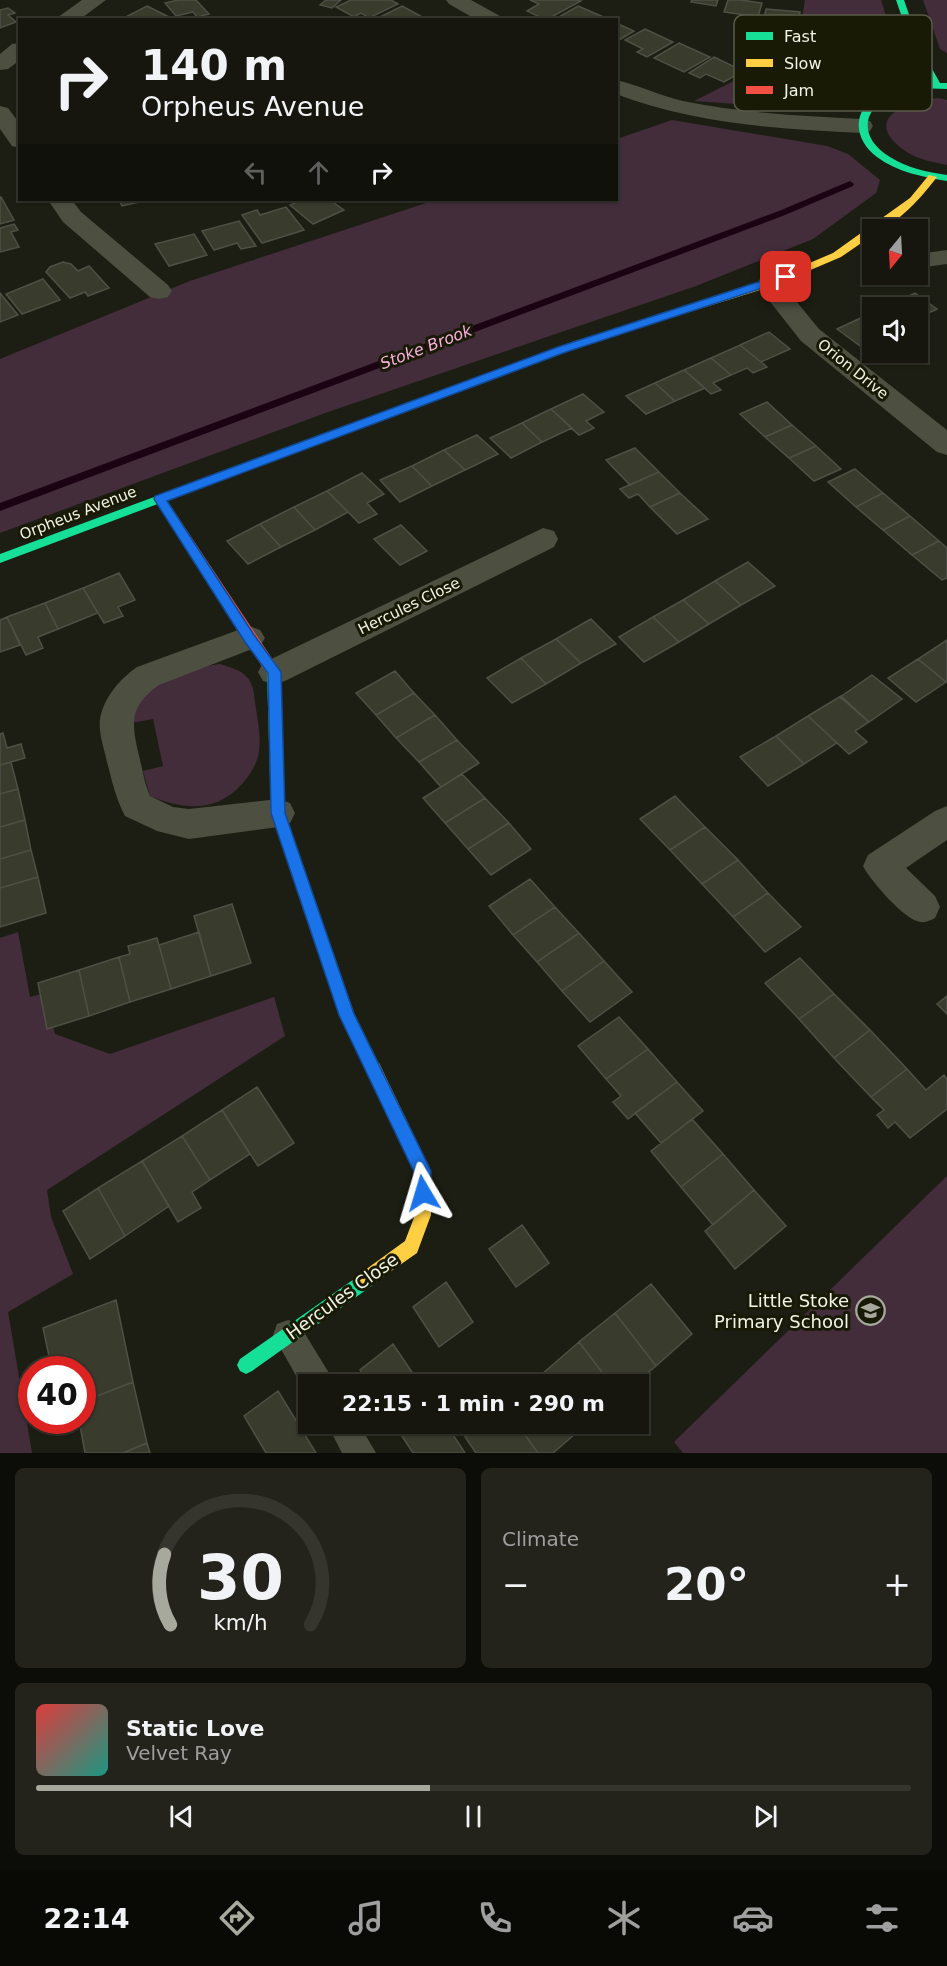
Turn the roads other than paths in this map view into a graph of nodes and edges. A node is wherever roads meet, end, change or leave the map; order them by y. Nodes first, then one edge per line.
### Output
1 (96, 0) edge
2 (900, 0) edge
3 (471, 2) edge
4 (905, 15) edge
5 (67, 18) edge
6 (491, 18) edge
7 (18, 50) edge
8 (0, 64) edge
9 (932, 71) edge
10 (942, 85) edge
11 (618, 87) edge
12 (866, 111) edge
13 (0, 113) edge
14 (862, 126) junction
15 (18, 138) edge
16 (932, 177) junction
17 (947, 178) edge
18 (61, 201) edge
19 (890, 219) edge
20 (862, 238) edge
21 (769, 284) junction
22 (159, 291) dead end
23 (947, 446) edge
24 (160, 499) junction
25 (543, 539) dead end
26 (0, 559) edge
27 (249, 638) junction
28 (274, 672) junction
29 (278, 813) junction
30 (947, 821) edge
31 (922, 907) dead end
32 (288, 1335) junction
33 (246, 1365) dead end
34 (312, 1374) edge
35 (348, 1434) edge
36 (360, 1453) edge

1 - 5 street
2 - 4 street
3 - 6 street
7 - 8 street
9 - 10 street
11 - 14 street
12 - 14 street
13 - 15 street
14 - 16 street
16 - 17 street
16 - 19 street, Orpheus Avenue
18 - 22 street
20 - 21 street, Orpheus Avenue
21 - 23 street, Orion Drive
21 - 24 street, Orpheus Avenue
24 - 26 street, Orpheus Avenue
24 - 27 street
25 - 28 street, Hercules Close
27 - 28 street
27 - 29 street
28 - 29 street, Hercules Close
29 - 32 street, Hercules Close
30 - 31 street
32 - 33 street, Hercules Close
32 - 34 lane
35 - 36 lane

